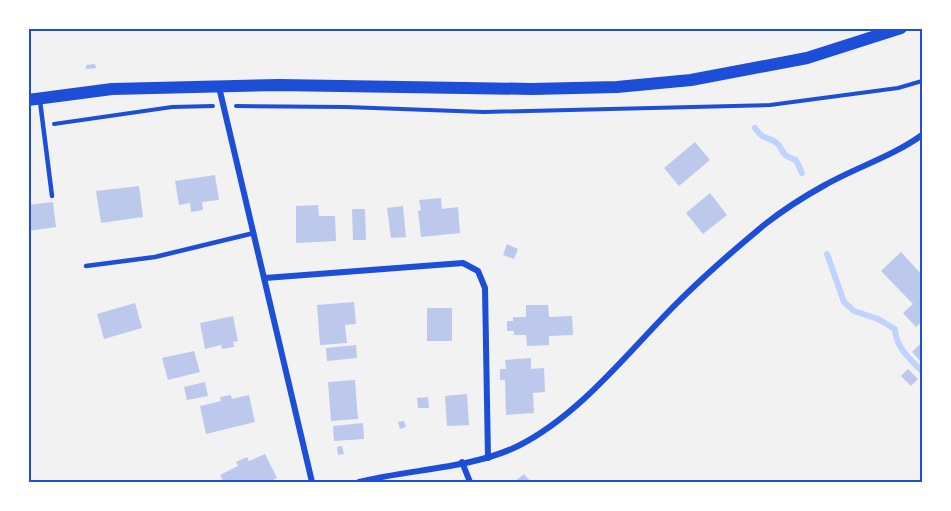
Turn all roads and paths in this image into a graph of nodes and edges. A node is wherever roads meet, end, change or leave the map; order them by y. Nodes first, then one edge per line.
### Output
1 (900, 28) edge
2 (922, 81) edge
3 (219, 87) junction
4 (34, 99) edge
5 (225, 106) junction
6 (44, 126) junction
7 (922, 135) edge
8 (52, 196) dead end
9 (254, 233) junction
10 (86, 266) dead end
11 (265, 278) junction
12 (488, 458) junction
13 (462, 462) junction
14 (312, 483) edge
15 (359, 483) edge
16 (470, 483) edge

1 - 3 main road
2 - 5 path
3 - 4 main road
3 - 5 street
4 - 6 lane
5 - 6 path
5 - 9 street
6 - 8 lane
7 - 12 street
9 - 10 lane
9 - 11 street
11 - 12 street
11 - 14 street
12 - 13 street
13 - 15 street
13 - 16 street

